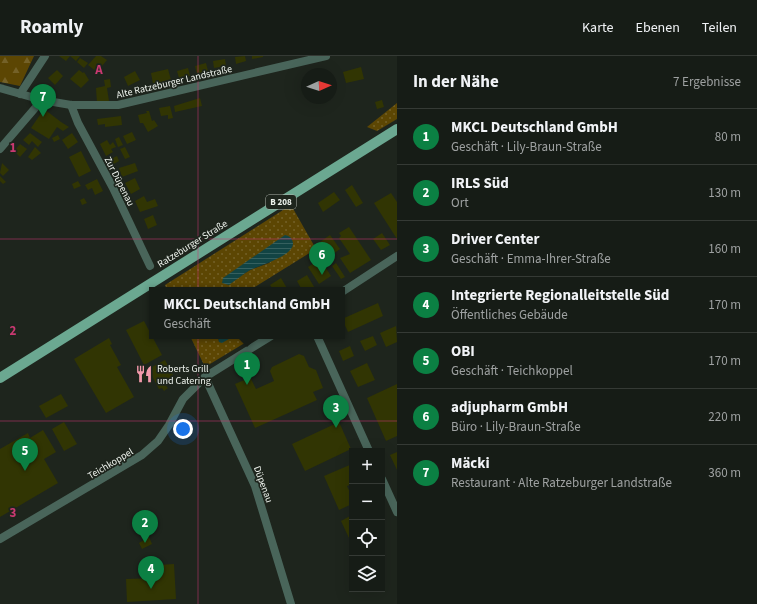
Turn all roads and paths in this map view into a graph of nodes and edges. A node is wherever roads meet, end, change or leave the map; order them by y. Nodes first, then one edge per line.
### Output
1 (45, 56) edge
2 (326, 56) edge
3 (0, 88) edge
4 (20, 94) junction
5 (42, 100) junction
6 (71, 105) junction
7 (397, 129) edge
8 (0, 149) edge
9 (397, 256) edge
10 (150, 266) dead end
11 (345, 290) edge
12 (266, 339) edge
13 (318, 339) edge
14 (205, 377) junction
15 (0, 378) edge
16 (368, 448) edge
17 (384, 484) edge
18 (397, 512) edge
19 (0, 539) edge
20 (291, 604) edge

1 - 4 street
2 - 6 street, Alte Ratzeburger Landstraße
3 - 4 street, Alte Ratzeburger Landstraße
4 - 5 street, Alte Ratzeburger Landstraße
5 - 6 street, Alte Ratzeburger Landstraße
5 - 8 street
6 - 10 street, Zur Düpenau
7 - 15 main road, Ratzeburger Straße / B 208
9 - 11 street
12 - 14 street, Teichkoppel
13 - 16 street
14 - 19 street, Teichkoppel
14 - 20 street, Düpenau
17 - 18 street

